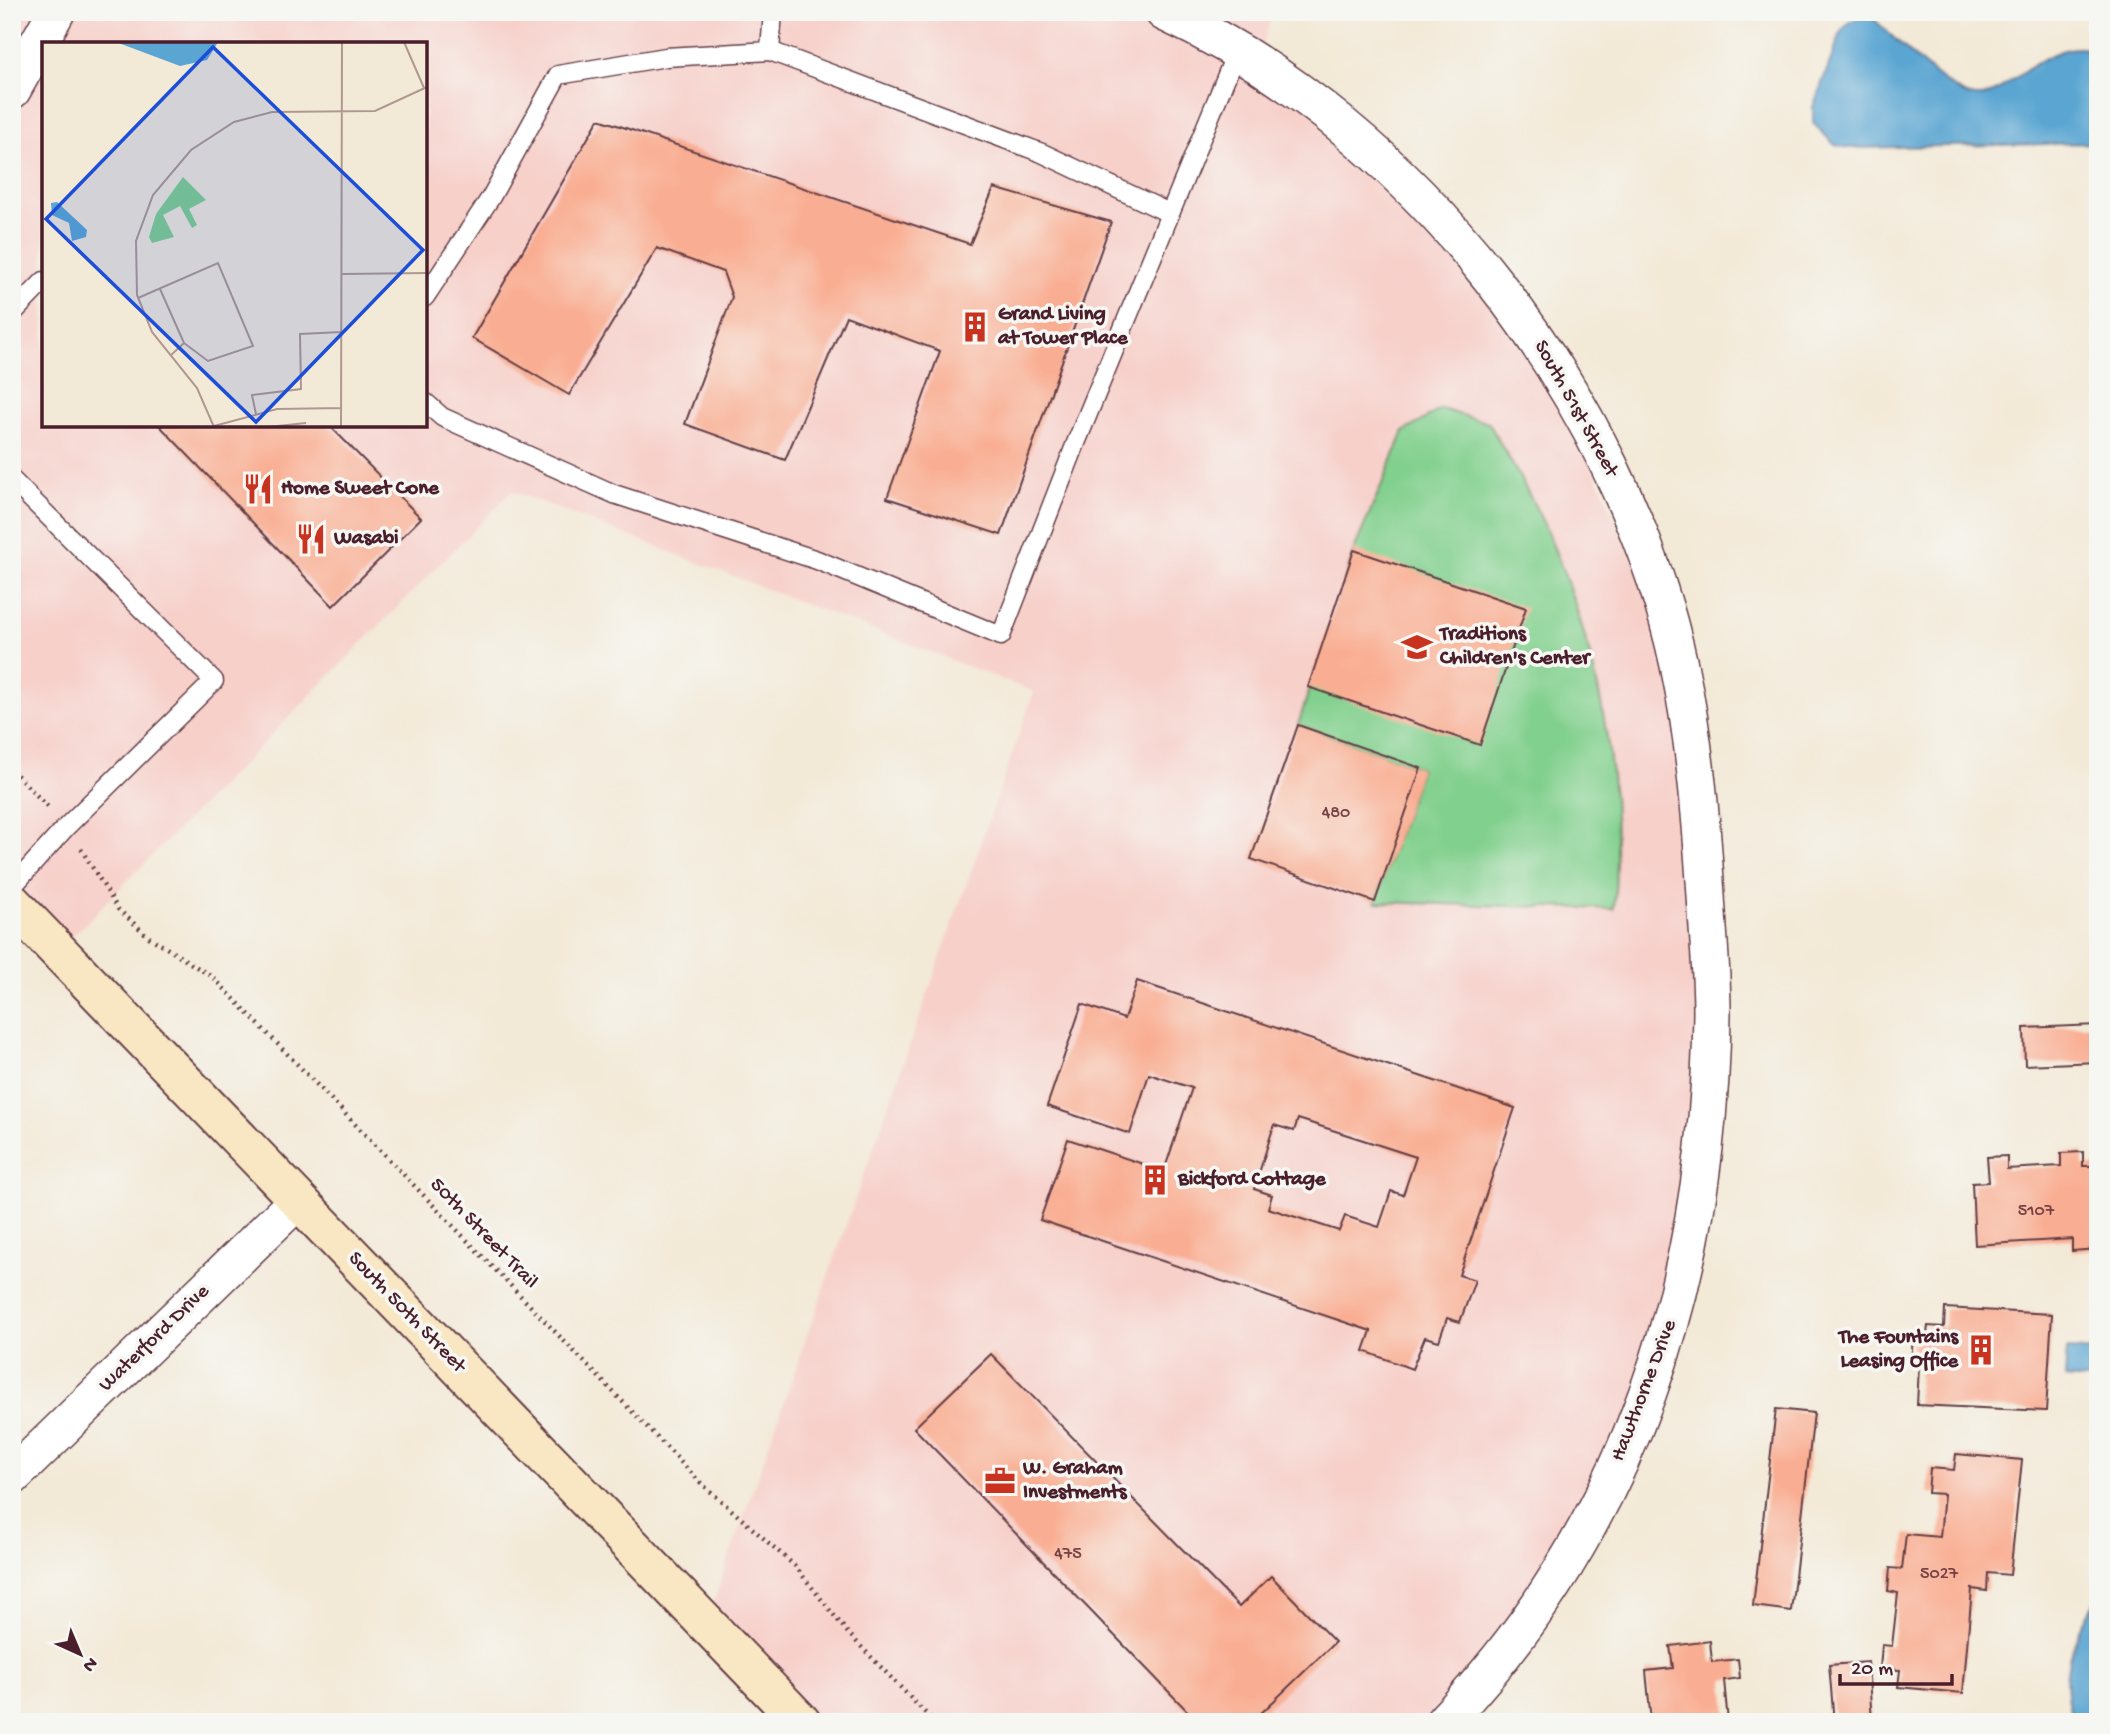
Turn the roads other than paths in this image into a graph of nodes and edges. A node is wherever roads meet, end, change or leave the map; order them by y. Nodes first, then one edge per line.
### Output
1 (773, 12) edge
2 (1164, 12) edge
3 (42, 42) edge
4 (770, 51) junction
5 (1236, 53) junction
6 (12, 90) edge
7 (1169, 213) junction
8 (42, 283) edge
9 (427, 294) edge
10 (12, 314) edge
11 (427, 404) edge
12 (12, 480) edge
13 (12, 887) edge
14 (12, 902) edge
15 (1712, 1009) joint
16 (298, 1200) junction
17 (12, 1477) edge
18 (802, 1722) edge
19 (1444, 1722) edge

1 - 4 lane
2 - 5 street, South 51st Street
3 - 6 street
4 - 7 lane
4 - 9 lane
5 - 7 lane
5 - 15 street, South 51st Street
7 - 11 lane
8 - 10 lane
12 - 13 lane
14 - 16 main road, South 50th Street
15 - 19 street, Hawthorne Drive
16 - 17 street, Waterford Drive
16 - 18 main road, South 50th Street

